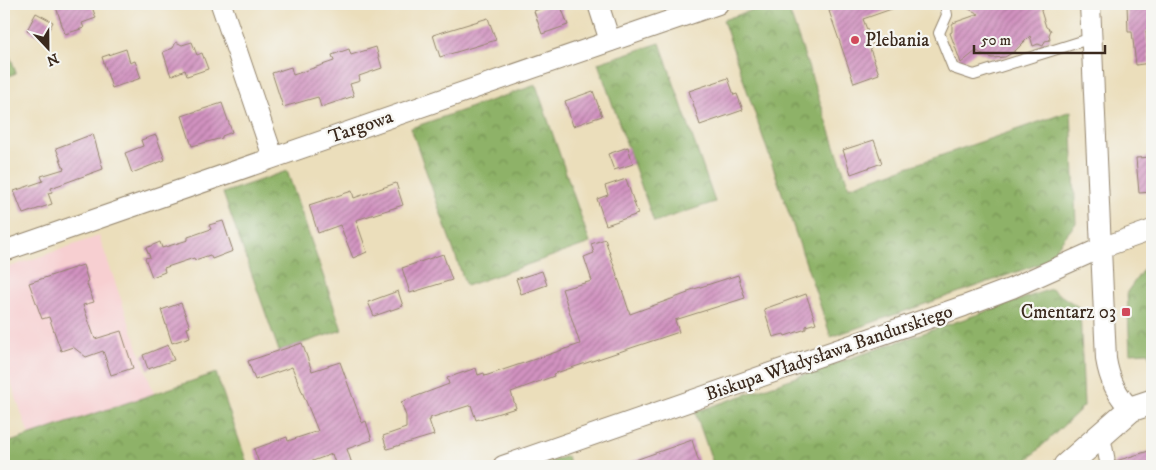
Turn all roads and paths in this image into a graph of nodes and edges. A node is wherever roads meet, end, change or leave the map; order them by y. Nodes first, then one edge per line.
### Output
1 (220, 4) edge
2 (598, 4) edge
3 (718, 4) edge
4 (945, 4) edge
5 (1090, 4) edge
6 (1092, 38) junction
7 (610, 41) junction
8 (273, 157) junction
9 (1152, 230) edge
10 (1101, 248) junction
11 (4, 251) edge
12 (1142, 406) edge
13 (1102, 434) junction
14 (1107, 459) dead end
15 (503, 466) edge
16 (1066, 466) edge

1 - 8 street
2 - 7 street
3 - 7 street, Targowa
4 - 6 lane
5 - 6 street
6 - 10 street
7 - 8 street, Targowa
8 - 11 street, Targowa
9 - 10 street, Biskupa Władysława Bandurskiego
10 - 12 street
10 - 15 street, Biskupa Władysława Bandurskiego
12 - 13 street
13 - 14 street
13 - 16 street

